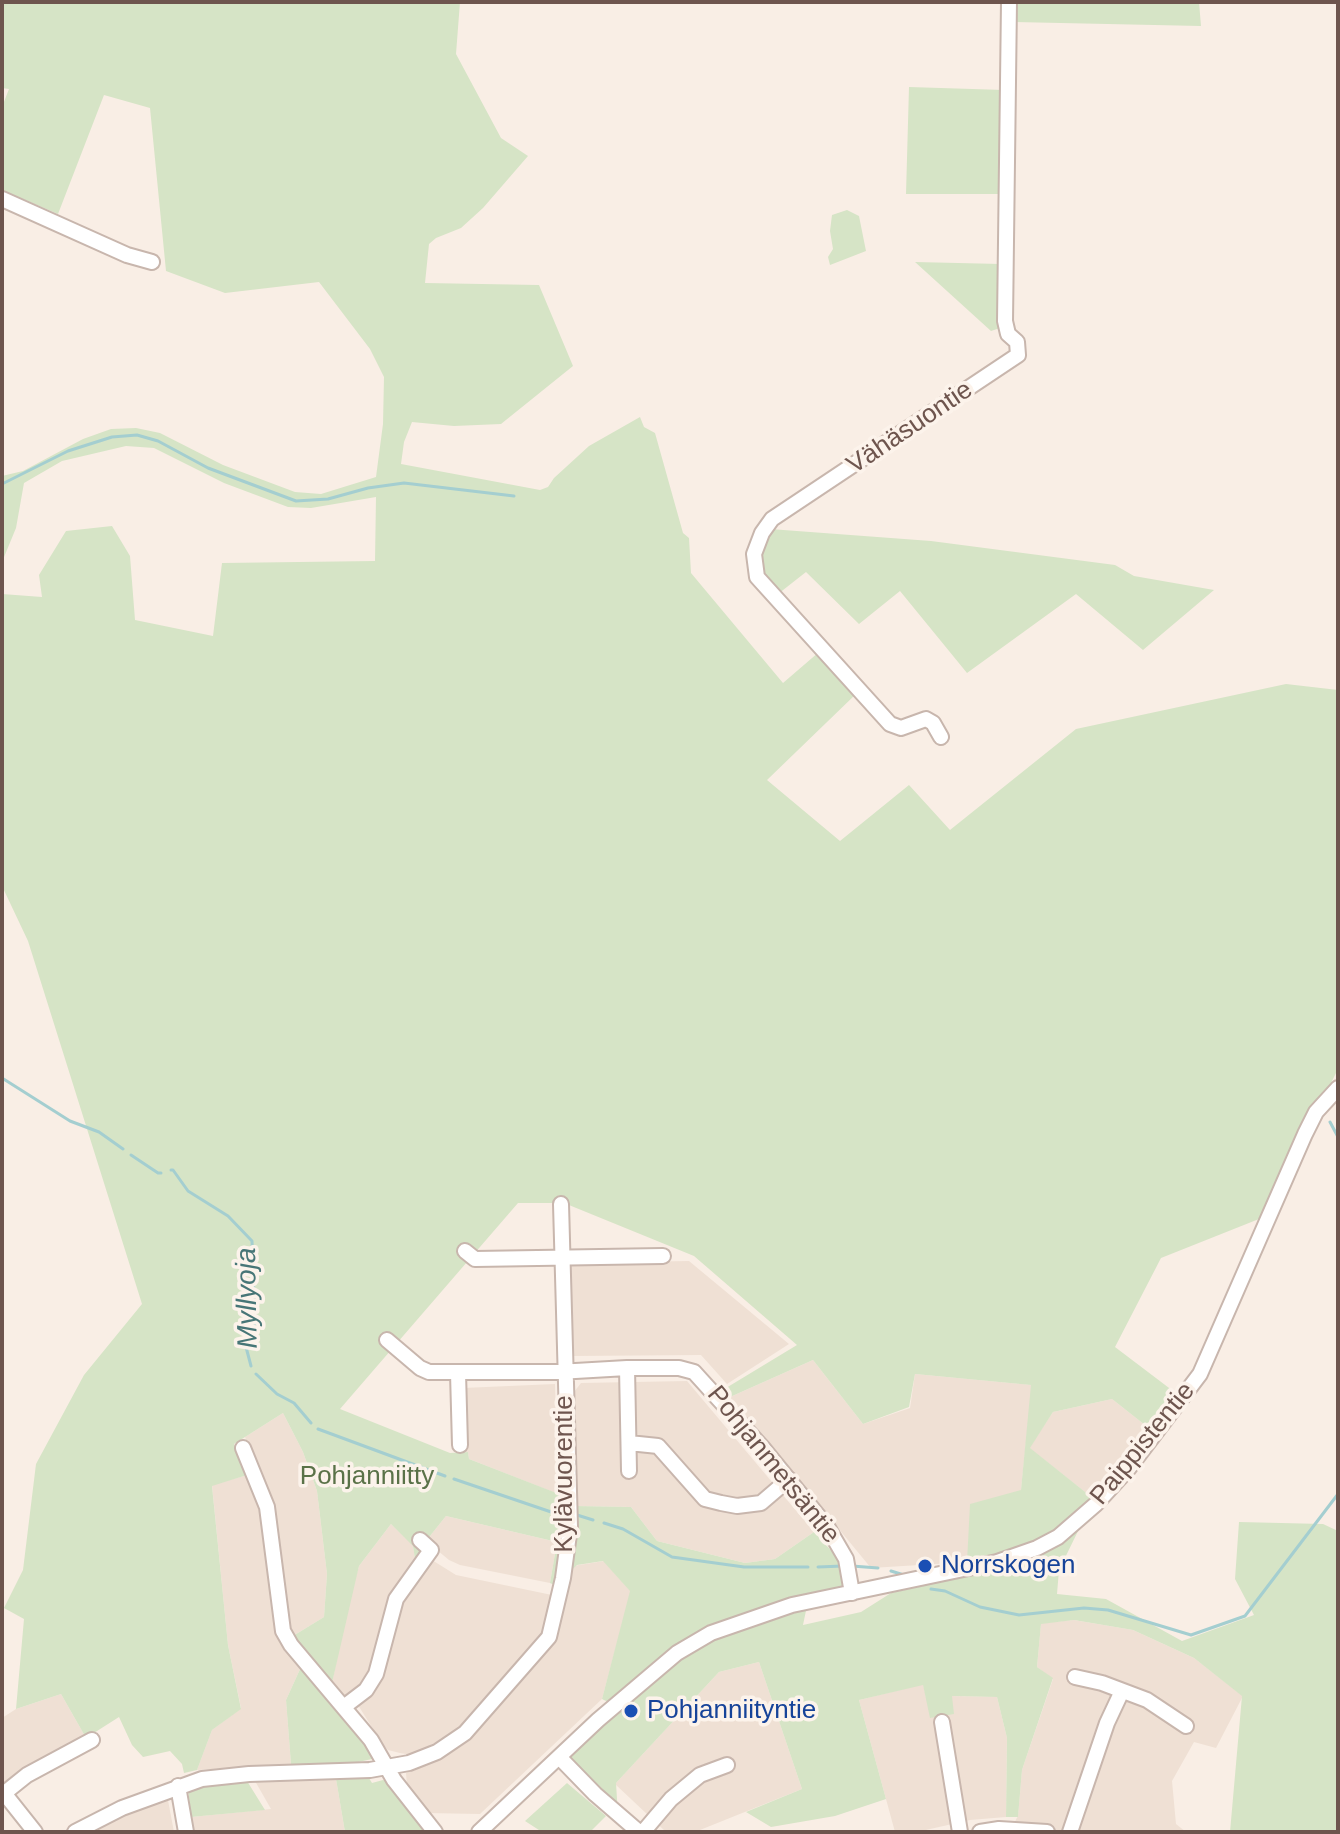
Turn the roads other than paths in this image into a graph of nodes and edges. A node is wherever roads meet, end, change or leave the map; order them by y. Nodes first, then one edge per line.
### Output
1 (1009, 2) edge
2 (2, 199) edge
3 (152, 262) dead end
4 (941, 737) dead end
5 (1338, 1088) edge
6 (561, 1204) dead end
7 (465, 1251) dead end
8 (663, 1256) dead end
9 (562, 1258) junction
10 (387, 1340) dead end
11 (627, 1368) junction
12 (564, 1371) junction
13 (458, 1373) junction
14 (629, 1443) junction
15 (460, 1445) dead end
16 (243, 1448) dead end
17 (629, 1471) dead end
18 (789, 1479) junction
19 (420, 1540) dead end
20 (852, 1593) junction
21 (1075, 1677) dead end
22 (1122, 1691) junction
23 (345, 1706) junction
24 (942, 1722) dead end
25 (1186, 1726) dead end
26 (92, 1740) dead end
27 (560, 1758) junction
28 (727, 1765) dead end
29 (387, 1766) junction
30 (178, 1786) junction
31 (3, 1794) edge
32 (35, 1832) edge
33 (75, 1832) edge
34 (186, 1832) edge
35 (435, 1832) edge
36 (479, 1832) edge
37 (641, 1832) edge
38 (960, 1832) edge
39 (980, 1832) edge
40 (1047, 1832) edge
41 (1070, 1832) edge

1 - 4 street, Vähäsuontie
2 - 3 street
5 - 20 street, Paippistentie
6 - 9 street, Kylävuorentie
7 - 9 street
8 - 9 street
9 - 12 street, Kylävuorentie
10 - 13 street, Pohjanmetsäntie
11 - 12 street, Pohjanmetsäntie
11 - 14 street
11 - 18 street, Pohjanmetsäntie
12 - 13 street, Pohjanmetsäntie
12 - 29 street, Kylävuorentie
13 - 15 street
14 - 17 street
14 - 18 street
16 - 23 street
18 - 20 street, Pohjanmetsäntie
19 - 23 street
20 - 27 street, Paippistentie
21 - 22 street
22 - 25 street
22 - 41 street
23 - 29 street
24 - 38 street
26 - 31 street
27 - 36 street, Paippistentie
27 - 37 street
28 - 37 street
29 - 30 street, Kylävuorentie
29 - 35 street
30 - 33 street, Kylävuorentie
30 - 34 street
31 - 32 street
39 - 40 street

